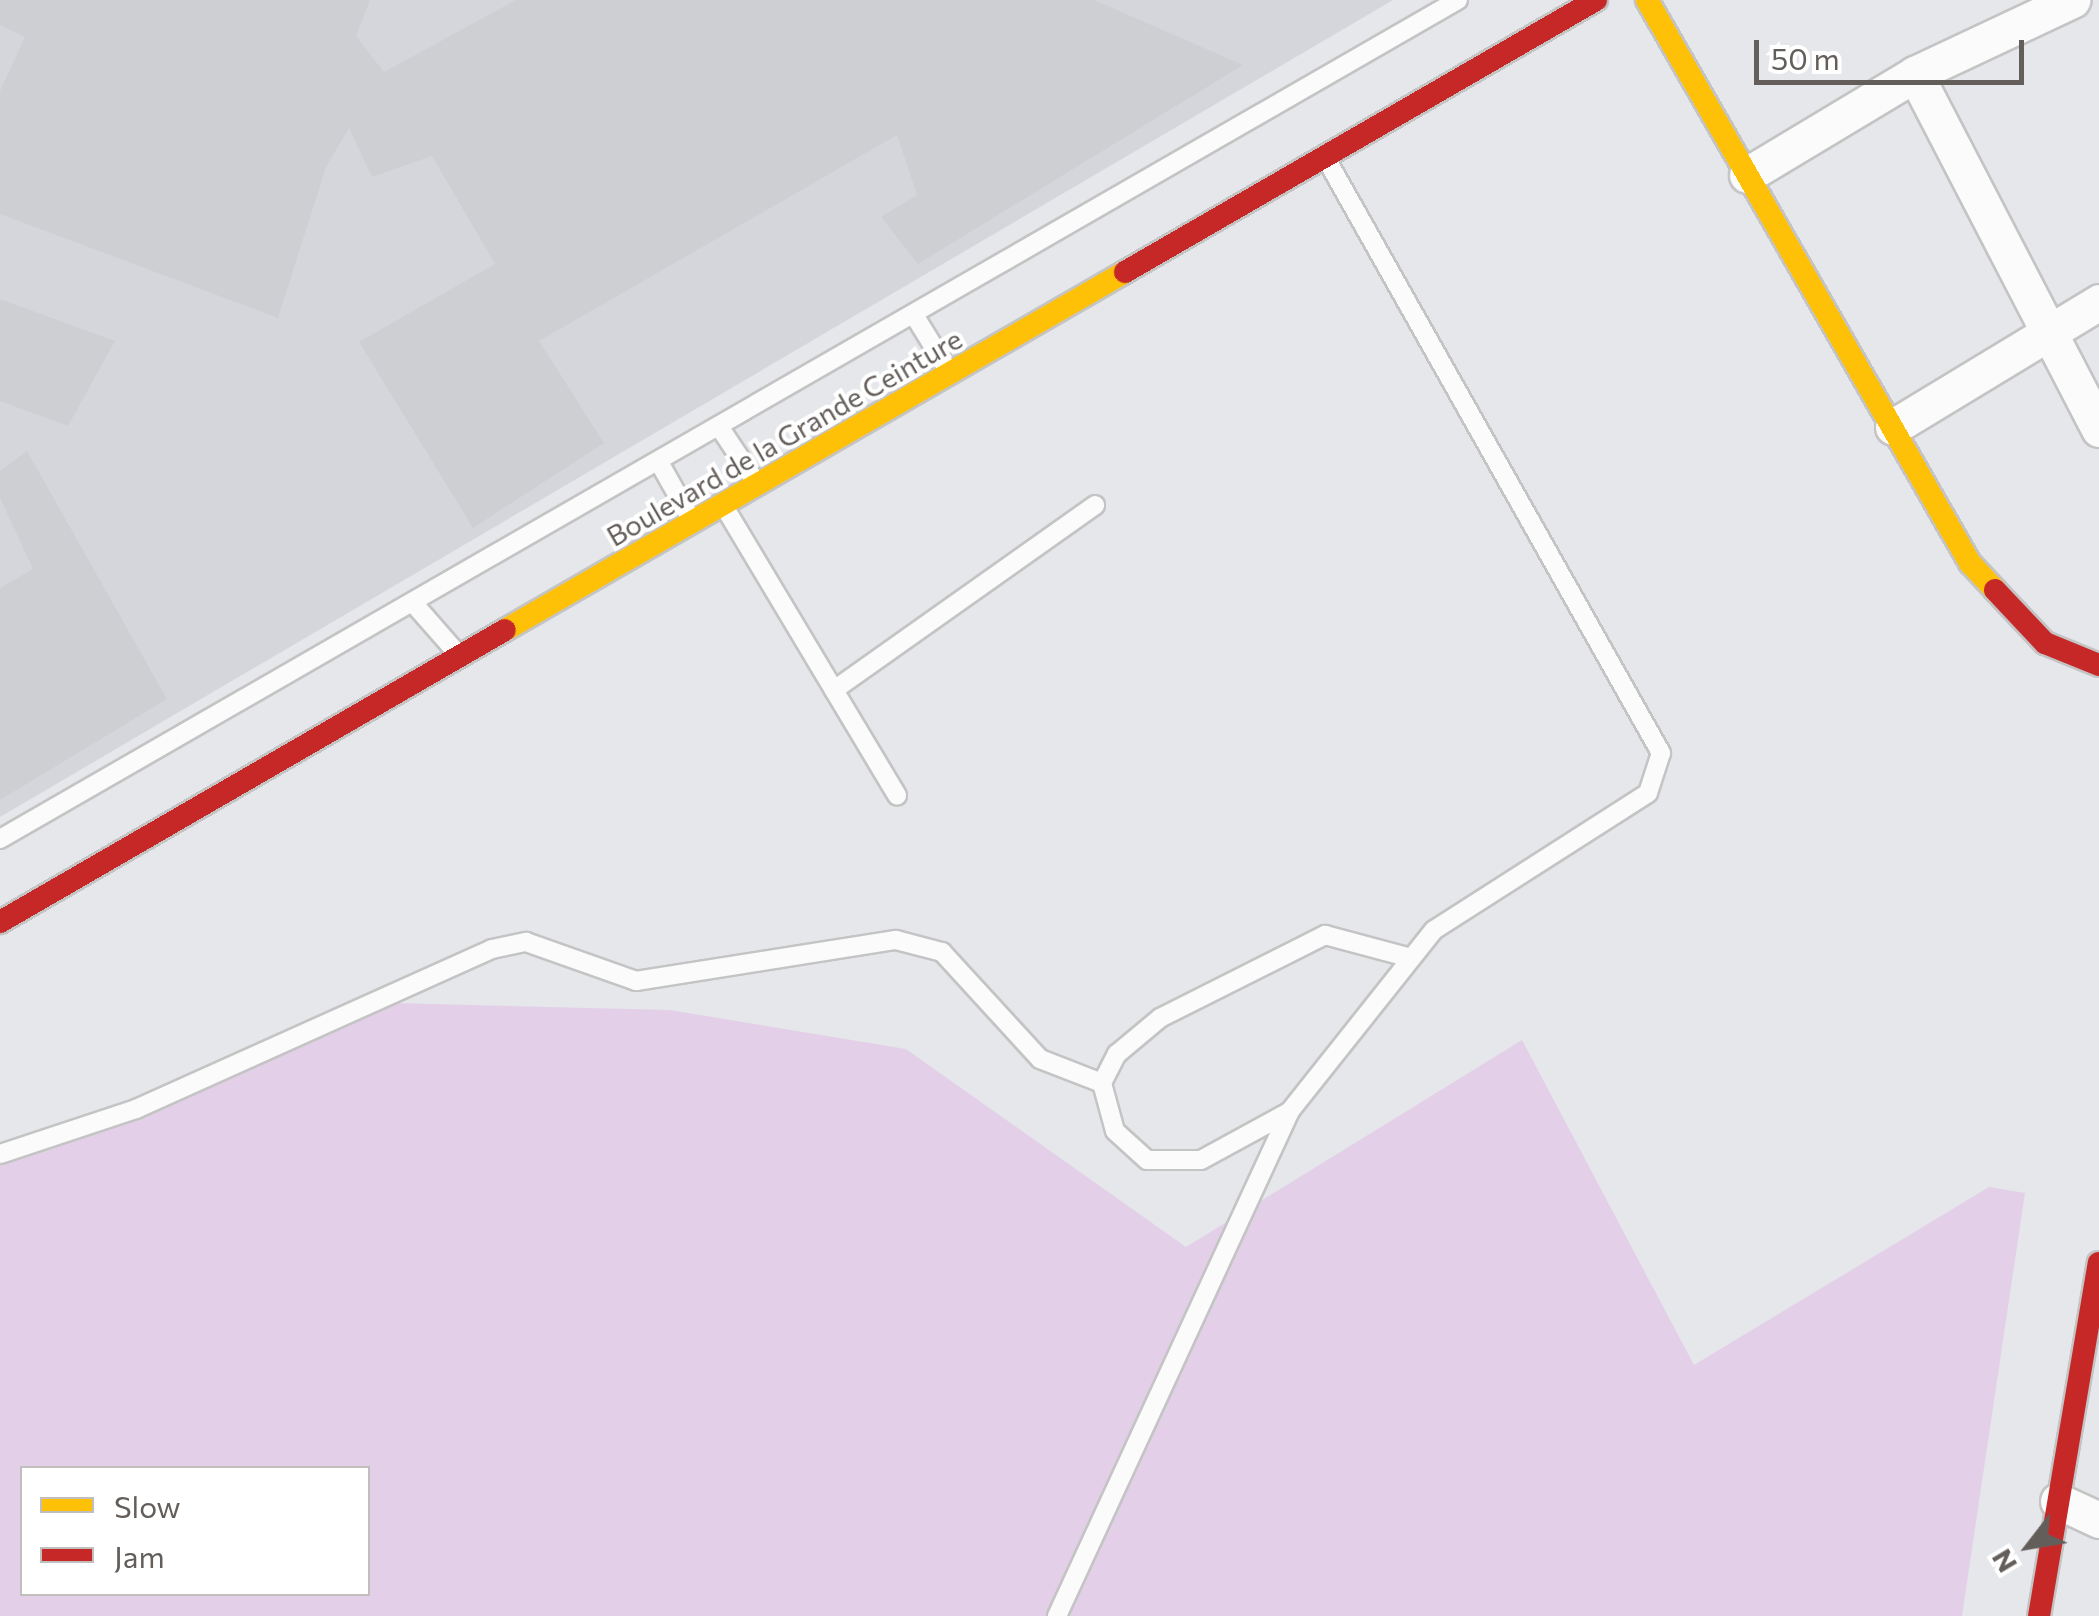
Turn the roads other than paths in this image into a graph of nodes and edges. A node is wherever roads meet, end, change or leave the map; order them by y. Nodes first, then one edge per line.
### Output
1 (1458, 0) edge
2 (1596, 0) edge
3 (1647, 0) edge
4 (2072, 0) edge
5 (1915, 74) junction
6 (1325, 158) junction
7 (1747, 175) junction
8 (2099, 302) edge
9 (914, 314) junction
10 (2046, 335) junction
11 (950, 375) junction
12 (1893, 427) junction
13 (722, 430) junction
14 (2099, 430) edge
15 (660, 464) junction
16 (758, 486) junction
17 (1095, 505) dead end
18 (724, 506) junction
19 (693, 524) junction
20 (414, 604) junction
21 (461, 658) junction
22 (2099, 665) edge
23 (834, 690) junction
24 (897, 795) dead end
25 (0, 839) edge
26 (0, 922) edge
27 (1411, 958) junction
28 (1102, 1083) junction
29 (1290, 1112) junction
30 (0, 1154) edge
31 (2099, 1263) edge
32 (2058, 1500) junction
33 (2099, 1520) edge
34 (1057, 1616) edge
35 (2039, 1616) edge

1 - 9 lane
2 - 6 main road, Boulevard de la Grande Ceinture
3 - 7 main road
4 - 5 street
5 - 7 street
5 - 10 street
6 - 11 main road, Boulevard de la Grande Ceinture
6 - 27 lane
7 - 12 main road
8 - 10 street
9 - 11 lane
9 - 13 lane
10 - 12 street
10 - 14 street
11 - 16 main road, Boulevard de la Grande Ceinture
12 - 22 main road
13 - 15 lane
13 - 16 lane
15 - 19 lane
15 - 20 lane
16 - 18 main road, Boulevard de la Grande Ceinture
17 - 23 lane
18 - 19 main road, Boulevard de la Grande Ceinture
18 - 23 lane
19 - 21 main road, Boulevard de la Grande Ceinture
20 - 21 lane
20 - 25 lane
21 - 26 main road, Boulevard de la Grande Ceinture
23 - 24 lane
27 - 28 lane
27 - 29 lane
28 - 29 lane
28 - 30 lane
29 - 34 lane
31 - 32 main road
32 - 33 street
32 - 35 main road

